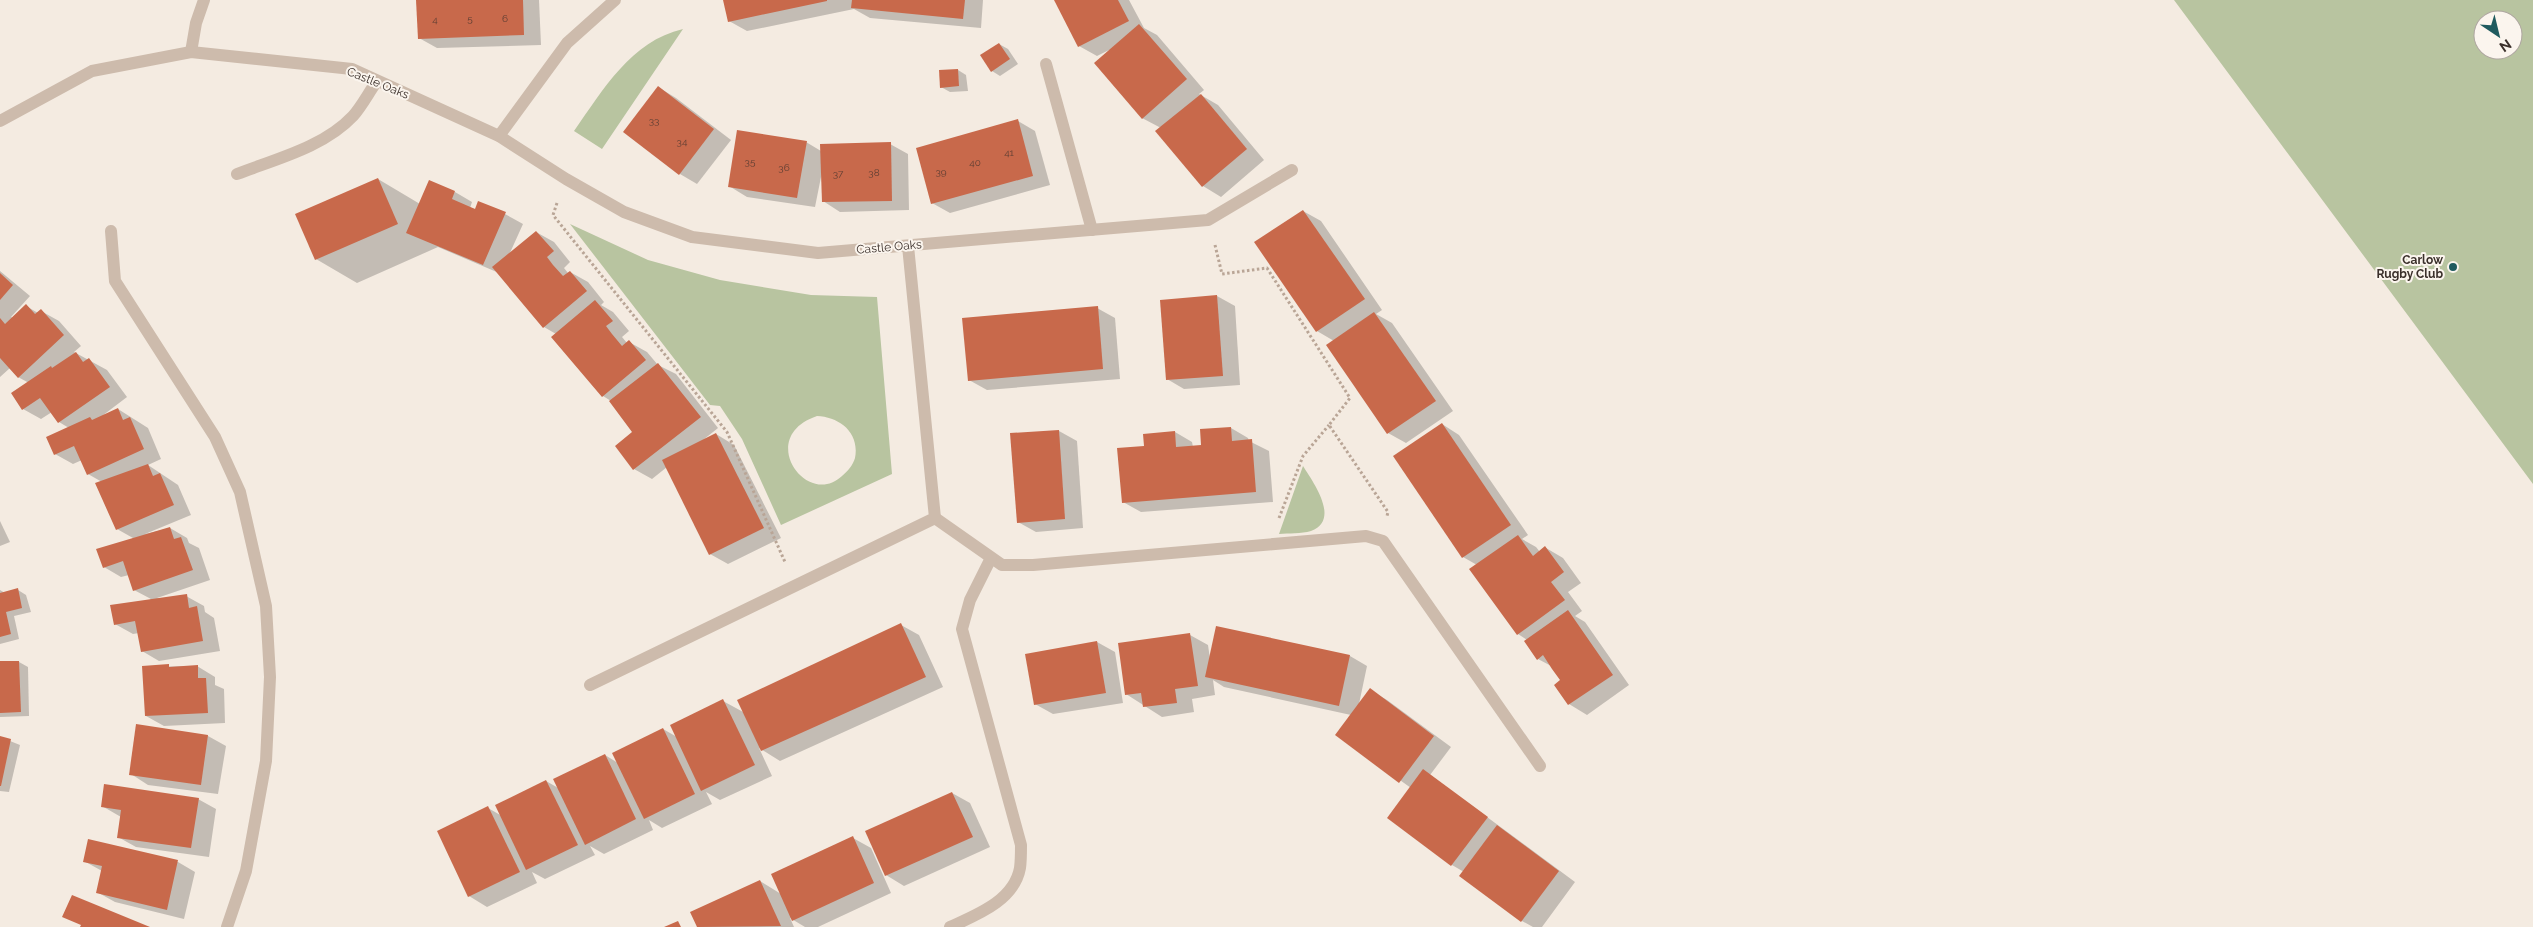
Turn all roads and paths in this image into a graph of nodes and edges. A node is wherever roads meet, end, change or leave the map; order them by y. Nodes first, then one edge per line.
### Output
1 (204, 0) edge
2 (615, 0) edge
3 (191, 52) junction
4 (1046, 64) dead end
5 (376, 81) junction
6 (0, 121) edge
7 (499, 136) junction
8 (1292, 170) dead end
9 (237, 174) dead end
10 (566, 179) junction
11 (1208, 220) junction
12 (1092, 230) junction
13 (111, 231) dead end
14 (908, 246) junction
15 (1329, 425) junction
16 (935, 518) junction
17 (1383, 541) junction
18 (1270, 544) junction
19 (991, 558) junction
20 (796, 586) junction
21 (590, 685) dead end
22 (1540, 766) dead end
23 (227, 927) edge
24 (950, 927) edge

1 - 3 street
2 - 7 street
3 - 5 street, Castle Oaks
3 - 6 street, Castle Oaks
4 - 12 street
5 - 7 street, Castle Oaks
5 - 9 street
7 - 10 street, Castle Oaks
8 - 11 street, Castle Oaks
10 - 14 street, Castle Oaks
10 - 20 path
11 - 12 street, Castle Oaks
11 - 15 path
12 - 14 street, Castle Oaks
13 - 23 street
14 - 16 street
15 - 17 path
15 - 18 path
16 - 19 street
16 - 20 street
17 - 18 street
17 - 22 street
18 - 19 street
19 - 24 street
20 - 21 street

